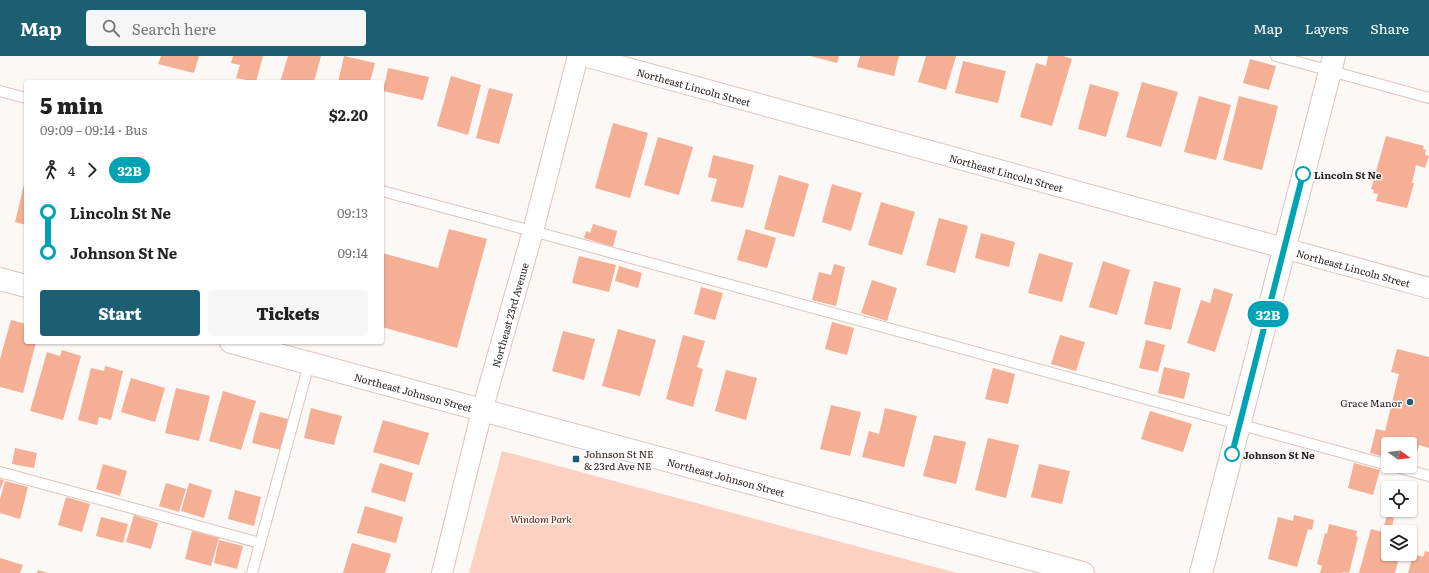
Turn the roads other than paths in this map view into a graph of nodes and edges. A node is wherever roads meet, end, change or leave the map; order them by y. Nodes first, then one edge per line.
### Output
1 (578, 56) edge
2 (584, 56) edge
3 (1276, 56) edge
4 (1332, 63) edge
5 (0, 91) edge
6 (24, 97) edge
7 (1429, 98) edge
8 (384, 192) edge
9 (533, 231) junction
10 (1284, 248) junction
11 (0, 279) edge
12 (24, 285) edge
13 (1429, 288) edge
14 (238, 344) edge
15 (309, 364) junction
16 (482, 411) junction
17 (1240, 424) junction
18 (1381, 463) edge
19 (0, 472) edge
20 (1417, 473) edge
21 (1429, 476) edge
22 (260, 543) junction
23 (252, 573) edge
24 (442, 573) edge
25 (1083, 573) edge
26 (1201, 573) edge

1 - 9 street, Northeast 23rd Avenue
2 - 10 street, Northeast Lincoln Street
3 - 4 lane
4 - 7 lane
4 - 10 main road
5 - 6 lane
8 - 9 lane
9 - 16 street, Northeast 23rd Avenue
9 - 17 lane
10 - 13 street, Northeast Lincoln Street
10 - 17 main road
11 - 12 main road
14 - 15 main road, Northeast Johnson Street
15 - 16 main road, Northeast Johnson Street
15 - 22 lane
16 - 24 street, Northeast 23rd Avenue
16 - 25 main road, Northeast Johnson Street
17 - 18 lane
17 - 26 main road
19 - 22 lane
20 - 21 lane
22 - 23 lane

